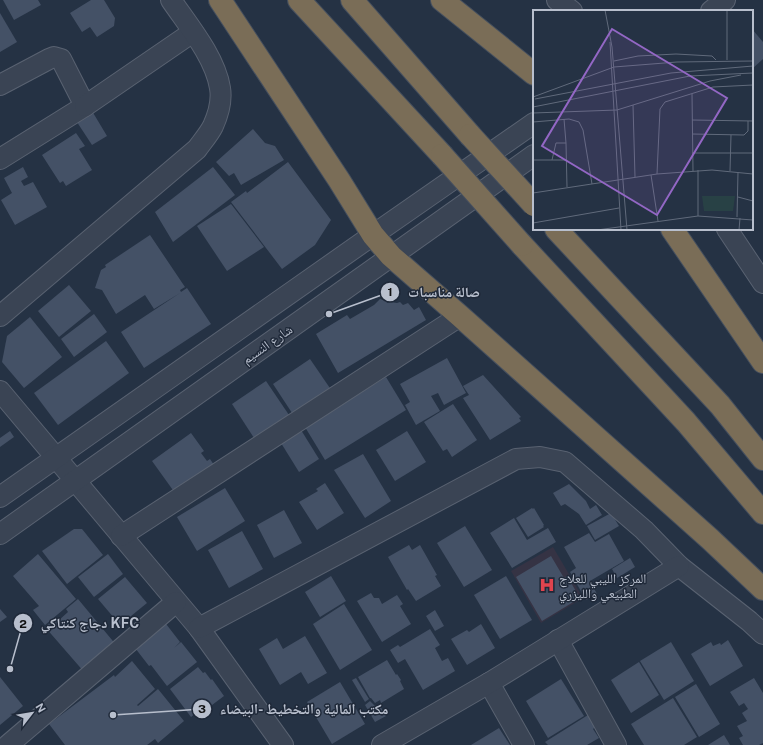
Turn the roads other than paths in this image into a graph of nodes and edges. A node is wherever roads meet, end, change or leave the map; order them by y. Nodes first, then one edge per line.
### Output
1 (171, 0) edge
2 (220, 0) edge
3 (299, 0) edge
4 (352, 0) edge
5 (442, 0) edge
6 (557, 0) edge
7 (725, 0) edge
8 (571, 10) edge
9 (712, 10) edge
10 (193, 32) junction
11 (533, 73) edge
12 (0, 85) edge
13 (85, 106) junction
14 (533, 124) edge
15 (1, 156) edge
16 (533, 156) edge
17 (533, 204) edge
18 (557, 230) edge
19 (673, 230) edge
20 (728, 230) edge
21 (372, 235) junction
22 (391, 256) junction
23 (763, 283) edge
24 (0, 316) edge
25 (460, 316) junction
26 (763, 362) edge
27 (0, 391) edge
28 (56, 458) junction
29 (763, 459) edge
30 (74, 481) junction
31 (0, 497) edge
32 (763, 513) edge
33 (0, 534) edge
34 (121, 536) junction
35 (679, 566) junction
36 (763, 589) edge
37 (176, 602) junction
38 (199, 628) junction
39 (763, 634) edge
40 (558, 640) junction
41 (489, 683) junction
42 (394, 742) edge
43 (8, 745) edge
44 (283, 745) edge
45 (524, 745) edge
46 (616, 745) edge

1 - 10 street
2 - 21 highway
3 - 32 highway, bridge
4 - 17 highway, bridge
5 - 11 highway
6 - 8 street
7 - 9 street
10 - 13 street
10 - 24 street
12 - 13 street
13 - 15 street
14 - 21 street
16 - 22 street, شارع النسيم
18 - 29 highway
19 - 26 highway
20 - 23 street
21 - 22 highway
21 - 28 street
22 - 25 highway
22 - 30 street, شارع النسيم
25 - 34 street
25 - 36 highway
27 - 28 street
28 - 30 street
28 - 31 street
30 - 33 street, شارع النسيم
30 - 34 street
34 - 37 street
35 - 38 street
35 - 39 street
35 - 40 street
37 - 38 street
37 - 43 street
38 - 44 street
40 - 41 street
40 - 46 street
41 - 42 street
41 - 45 street

